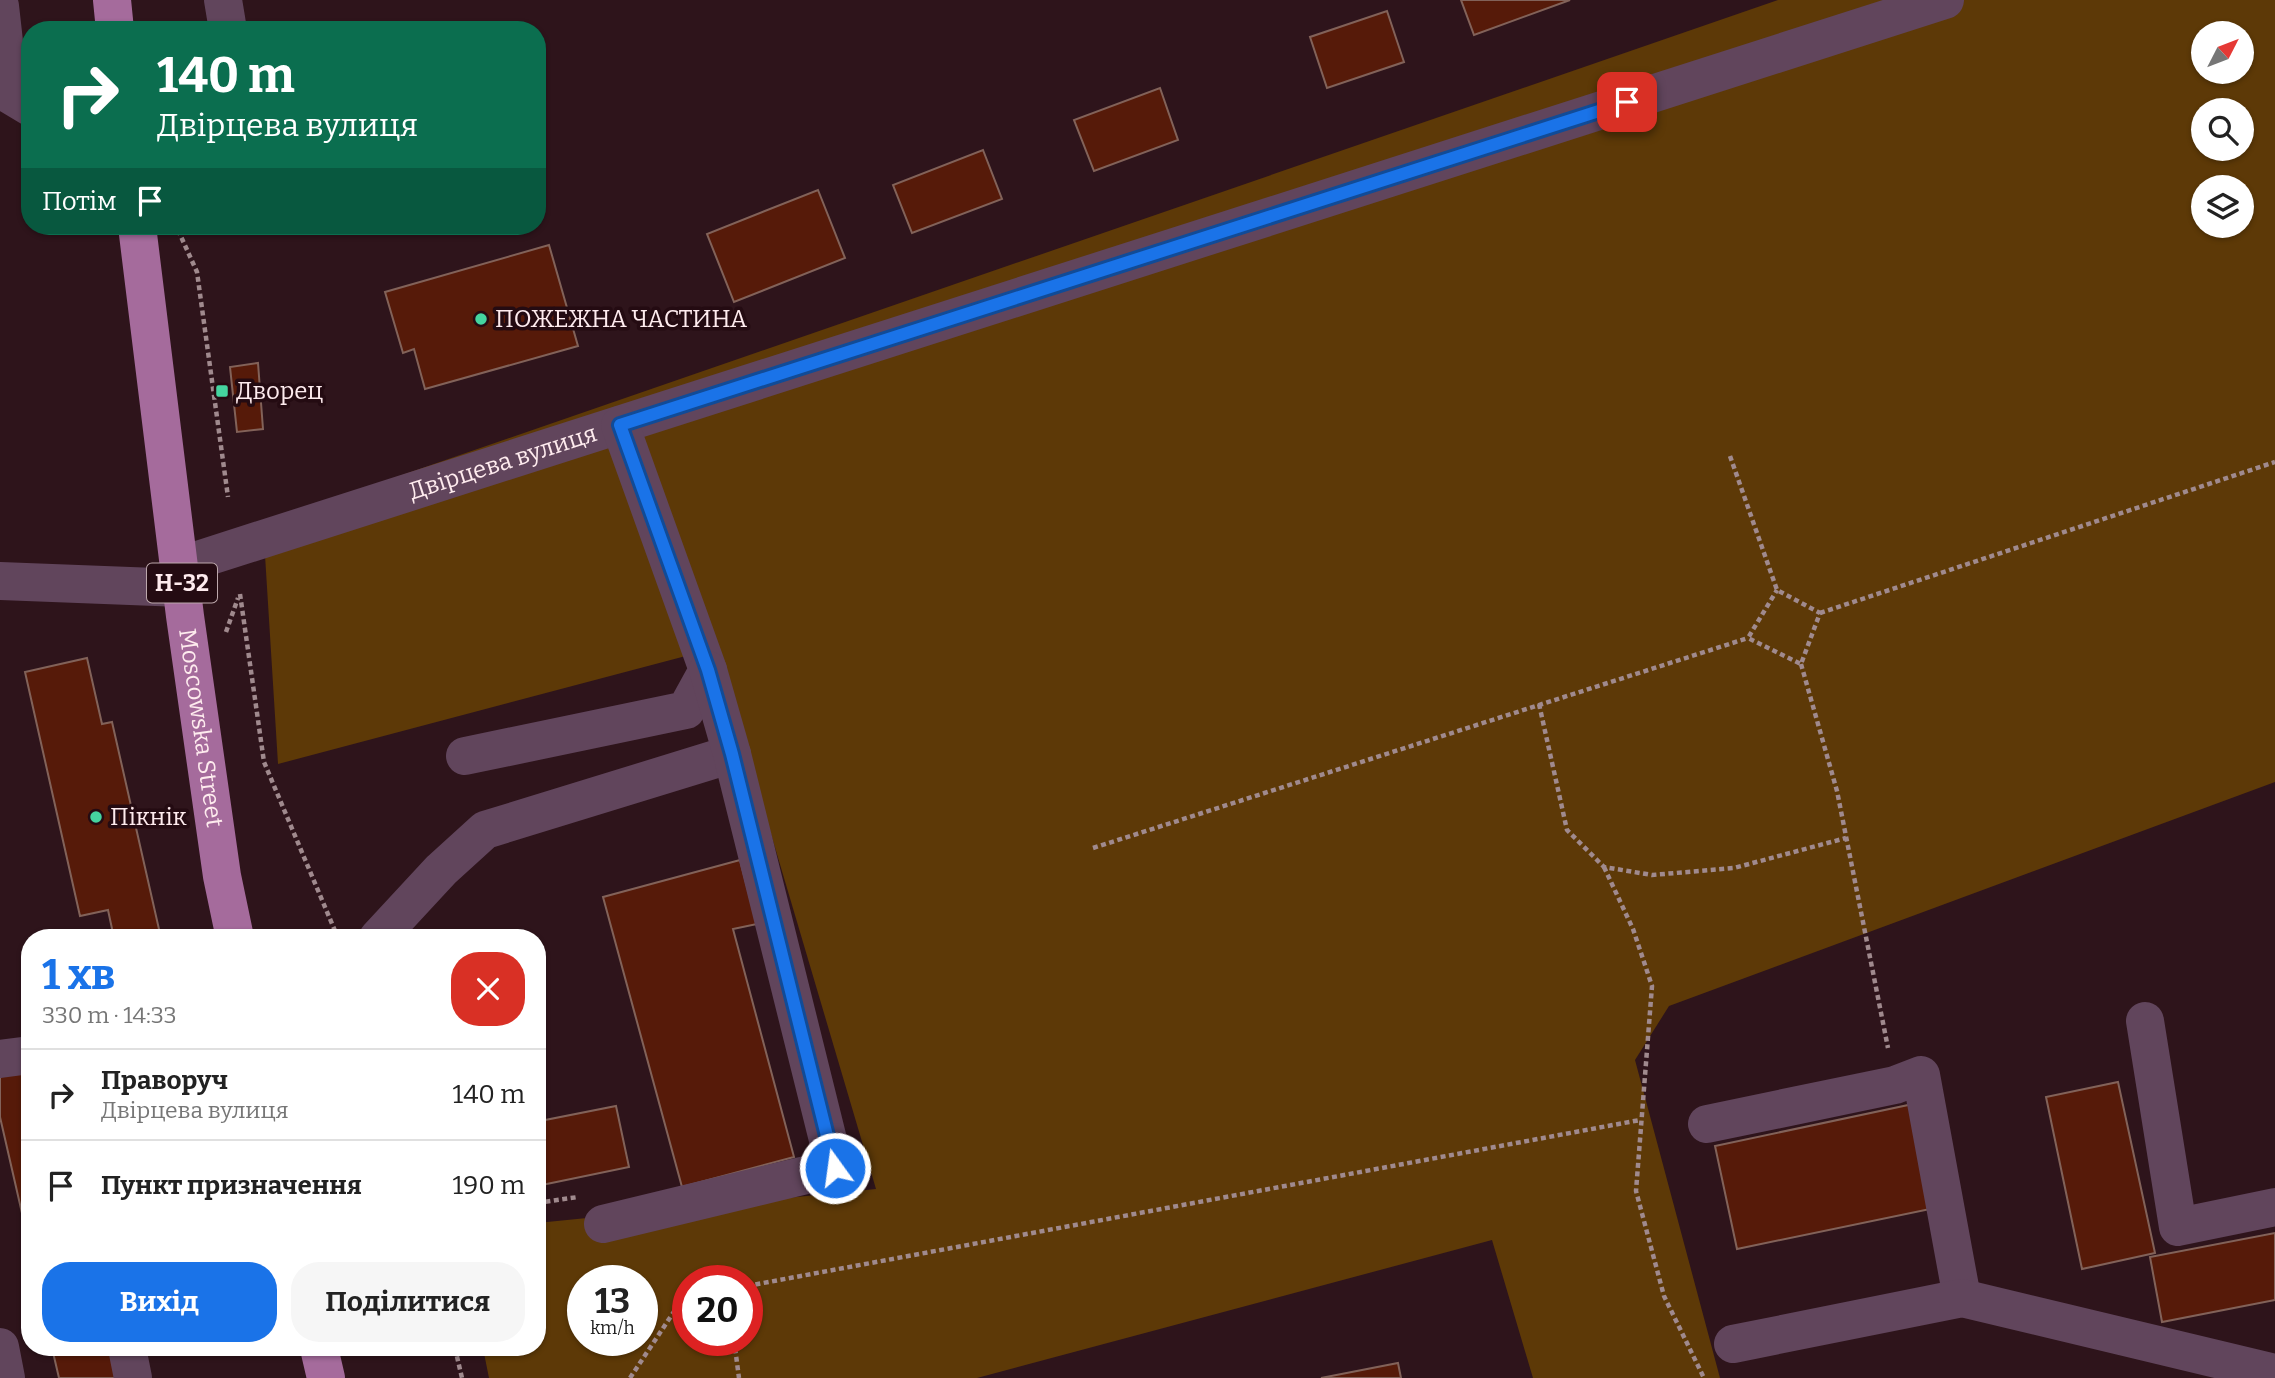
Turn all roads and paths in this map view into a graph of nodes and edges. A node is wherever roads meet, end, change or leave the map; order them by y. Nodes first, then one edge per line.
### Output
1 (112, 0) edge
2 (223, 0) edge
3 (1945, 0) edge
4 (0, 6) edge
5 (114, 21) edge
6 (226, 21) edge
7 (21, 102) edge
8 (137, 235) edge
9 (180, 235) edge
10 (620, 425) junction
11 (1731, 456) dead end
12 (2275, 463) edge
13 (228, 497) dead end
14 (181, 577) junction
15 (0, 581) edge
16 (1777, 590) junction
17 (240, 594) dead end
18 (1820, 613) junction
19 (1748, 638) junction
20 (1801, 664) junction
21 (708, 670) junction
22 (1539, 704) junction
23 (732, 754) junction
24 (465, 756) dead end
25 (1846, 838) junction
26 (1093, 848) dead end
27 (1604, 867) junction
28 (233, 929) edge
29 (334, 929) edge
30 (386, 929) edge
31 (2145, 1021) dead end
32 (21, 1056) edge
33 (0, 1059) edge
34 (1895, 1086) junction
35 (1640, 1121) junction
36 (1707, 1124) dead end
37 (546, 1204) edge
38 (2275, 1207) edge
39 (596, 1210) joint
40 (763, 1283) edge
41 (1962, 1298) junction
42 (672, 1315) edge
43 (1733, 1345) dead end
44 (0, 1347) edge
45 (129, 1356) edge
46 (321, 1356) edge
47 (457, 1356) edge
48 (736, 1356) edge
49 (2275, 1373) edge
50 (6, 1378) edge
51 (133, 1378) edge
52 (326, 1378) edge
53 (462, 1378) edge
54 (630, 1378) edge
55 (739, 1378) edge
56 (1704, 1378) edge

1 - 5 main road
2 - 6 street
3 - 10 street, Двірцева вулиця
4 - 7 street
8 - 14 main road, Moscowska Street / Н-32
9 - 13 path
10 - 14 street, Двірцева вулиця
10 - 21 street
11 - 16 path
12 - 18 path
14 - 15 street, Двірцева вулиця
14 - 28 main road, Moscowska Street / Н-32
16 - 18 path
16 - 19 path
17 - 29 path
18 - 20 path
19 - 20 path
19 - 22 path
20 - 25 path
21 - 23 street
21 - 24 street
22 - 26 path
22 - 27 path
23 - 30 street
23 - 39 street
25 - 27 path
25 - 34 path
27 - 35 path
31 - 38 street
32 - 33 street
34 - 36 street
34 - 41 street
35 - 40 path
35 - 56 path
37 - 39 path
41 - 43 street
41 - 49 street
42 - 54 path
44 - 50 street
45 - 51 street
46 - 52 main road
47 - 53 path
48 - 55 path

